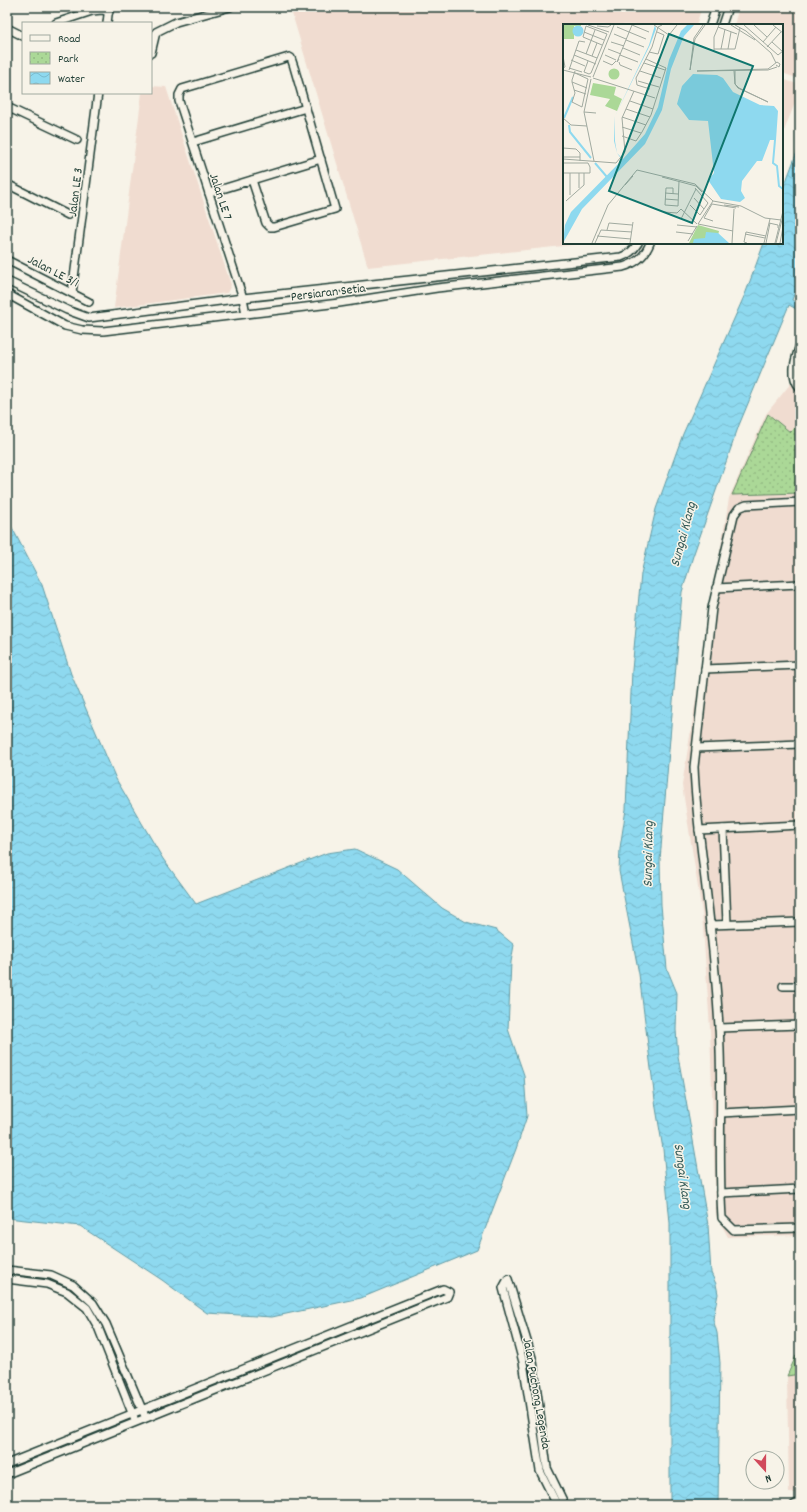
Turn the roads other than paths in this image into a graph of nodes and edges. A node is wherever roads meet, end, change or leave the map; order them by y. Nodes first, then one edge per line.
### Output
1 (230, 7) edge
2 (716, 7) edge
3 (728, 7) edge
4 (109, 10) edge
5 (59, 22) edge
6 (107, 22) edge
7 (710, 24) edge
8 (722, 24) edge
9 (7, 28) edge
10 (22, 36) edge
11 (152, 49) edge
12 (98, 94) edge
13 (7, 107) edge
14 (306, 108) junction
15 (77, 140) dead end
16 (193, 142) junction
17 (321, 159) junction
18 (252, 180) junction
19 (7, 184) edge
20 (209, 193) junction
21 (68, 215) dead end
22 (637, 244) edge
23 (650, 244) edge
24 (631, 252) junction
25 (7, 260) edge
26 (636, 262) junction
27 (7, 281) edge
28 (72, 293) junction
29 (7, 294) edge
30 (244, 298) junction
31 (90, 302) dead end
32 (246, 314) junction
33 (800, 345) edge
34 (800, 388) edge
35 (800, 502) edge
36 (800, 584) edge
37 (716, 588) junction
38 (800, 665) edge
39 (705, 669) junction
40 (800, 744) edge
41 (696, 748) junction
42 (800, 825) edge
43 (724, 829) junction
44 (699, 830) junction
45 (800, 922) edge
46 (727, 924) junction
47 (711, 925) junction
48 (783, 986) dead end
49 (800, 986) edge
50 (800, 1024) edge
51 (719, 1028) junction
52 (800, 1109) edge
53 (720, 1113) junction
54 (800, 1189) edge
55 (721, 1193) junction
56 (800, 1228) edge
57 (7, 1270) edge
58 (7, 1279) edge
59 (142, 1410) junction
60 (132, 1414) junction
61 (147, 1418) junction
62 (135, 1422) junction
63 (7, 1464) edge
64 (7, 1474) edge
65 (800, 1502) edge
66 (557, 1505) edge
67 (565, 1505) edge
68 (794, 1505) edge

1 - 11 street
2 - 7 street
3 - 8 street
4 - 5 street
4 - 6 street
9 - 10 street
12 - 28 street, Jalan LE 3
13 - 15 street
14 - 16 street
14 - 16 street, Jalan LE 7
14 - 17 street
16 - 20 street, Jalan LE 7
17 - 18 street
17 - 18 street
18 - 20 street
19 - 21 street
20 - 30 street, Jalan LE 7
22 - 24 street
23 - 26 street
24 - 26 street
24 - 30 street, Persiaran Setia
25 - 28 street, Jalan LE 3/1
26 - 32 street, Persiaran Setia
27 - 30 street, Persiaran Setia
28 - 31 street, Jalan LE 3/1
29 - 32 street, Persiaran Setia
30 - 32 street, Jalan LE 7
33 - 34 street
35 - 37 street
36 - 37 street
37 - 39 street
38 - 39 street
39 - 41 street
40 - 41 street
41 - 44 street
42 - 43 street
43 - 44 street
43 - 46 street
44 - 47 street
45 - 46 street
46 - 47 street
47 - 51 street
48 - 49 street
50 - 51 street
51 - 53 street
52 - 53 street
53 - 55 street
54 - 55 street
55 - 56 street
57 - 59 street
58 - 60 street
59 - 60 street
59 - 61 street
59 - 61 street
60 - 62 street
60 - 63 street
61 - 62 street
62 - 64 street
65 - 68 street
66 - 67 street, Jalan Puchong Legenda

